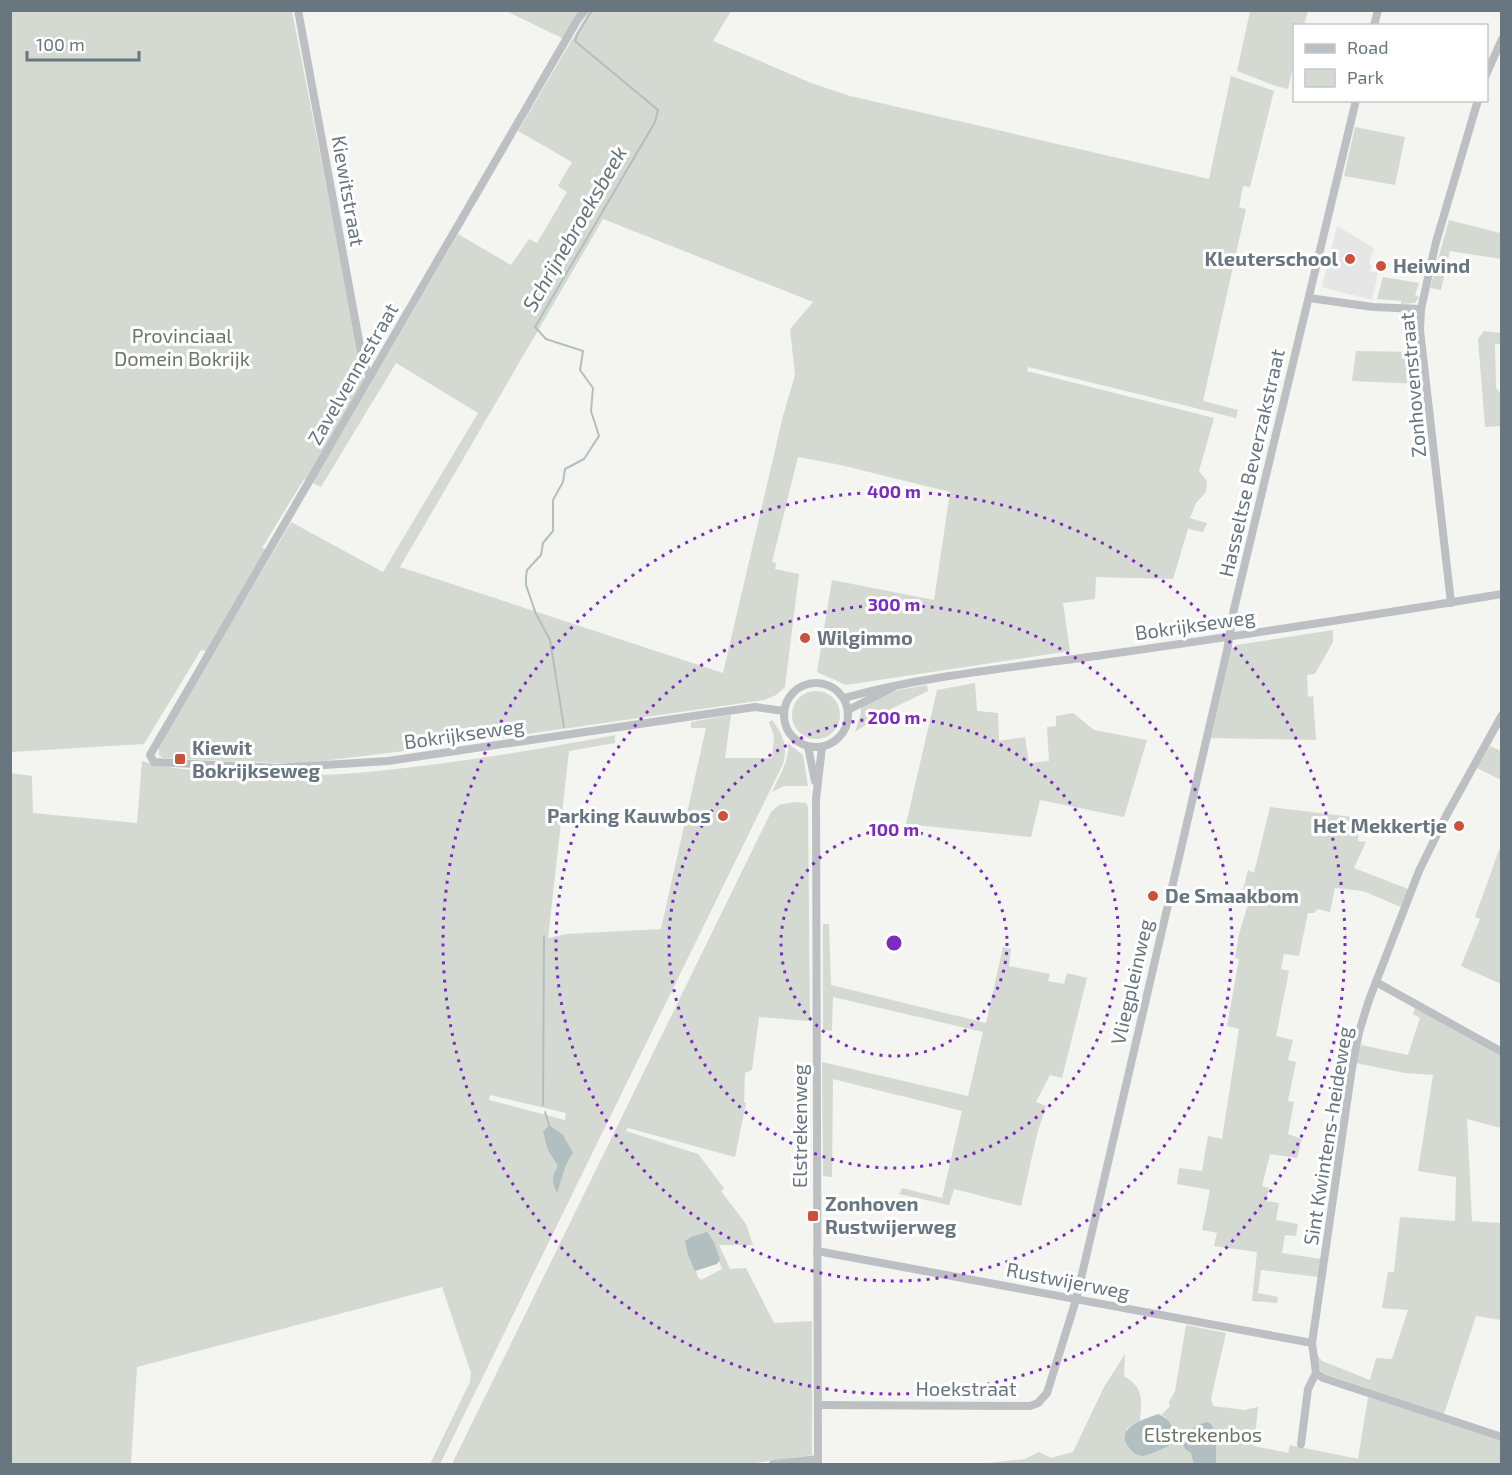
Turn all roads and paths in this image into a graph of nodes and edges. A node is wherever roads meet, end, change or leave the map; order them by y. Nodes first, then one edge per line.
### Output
1 (298, 10) edge
2 (585, 10) edge
3 (1502, 39) edge
4 (1488, 70) edge
5 (1356, 102) edge
6 (1477, 102) edge
7 (1309, 298) junction
8 (1421, 309) junction
9 (370, 377) junction
10 (1502, 594) edge
11 (1451, 603) junction
12 (1229, 637) junction
13 (894, 687) junction
14 (844, 698) junction
15 (848, 710) junction
16 (784, 711) junction
17 (1502, 716) edge
18 (808, 747) junction
19 (822, 747) junction
20 (150, 755) joint
21 (816, 788) junction
22 (1376, 982) junction
23 (1502, 1052) edge
24 (817, 1251) junction
25 (1076, 1300) junction
26 (1312, 1343) junction
27 (1316, 1373) junction
28 (818, 1405) junction
29 (1502, 1437) edge
30 (1301, 1444) dead end
31 (818, 1462) edge
32 (773, 1464) edge

1 - 9 street, Kiewitstraat
2 - 9 street, Zavelvennestraat
3 - 4 street
5 - 7 street, Hasseltse Beverzakstraat
6 - 8 street, Zonhovenstraat
7 - 8 street
7 - 12 street, Hasseltse Beverzakstraat
8 - 11 street, Zonhovenstraat
9 - 20 street, Zavelvennestraat
10 - 11 street, Bokrijkseweg
11 - 12 street, Bokrijkseweg
12 - 13 street, Bokrijkseweg
12 - 25 street, Vliegpleinweg
13 - 14 street, Bokrijkseweg
13 - 15 street, Bokrijkseweg
14 - 15 street
14 - 16 street
15 - 19 street
16 - 18 street
16 - 20 street, Bokrijkseweg
17 - 22 street, Sint Kwintens-heideweg
18 - 19 street
18 - 21 street, Elstrekenweg
19 - 21 street, Elstrekenweg
21 - 24 street, Elstrekenweg
22 - 23 street
22 - 26 street, Sint Kwintens-heideweg
24 - 25 street, Rustwijerweg
24 - 28 street, Elstrekenweg
25 - 26 street, Rustwijerweg
25 - 28 street, Hoekstraat
26 - 27 street, Sint Kwintens-heideweg
27 - 29 street
27 - 30 street, Sint Kwintens-heideweg
28 - 31 street, Elstrekenweg
31 - 32 street

